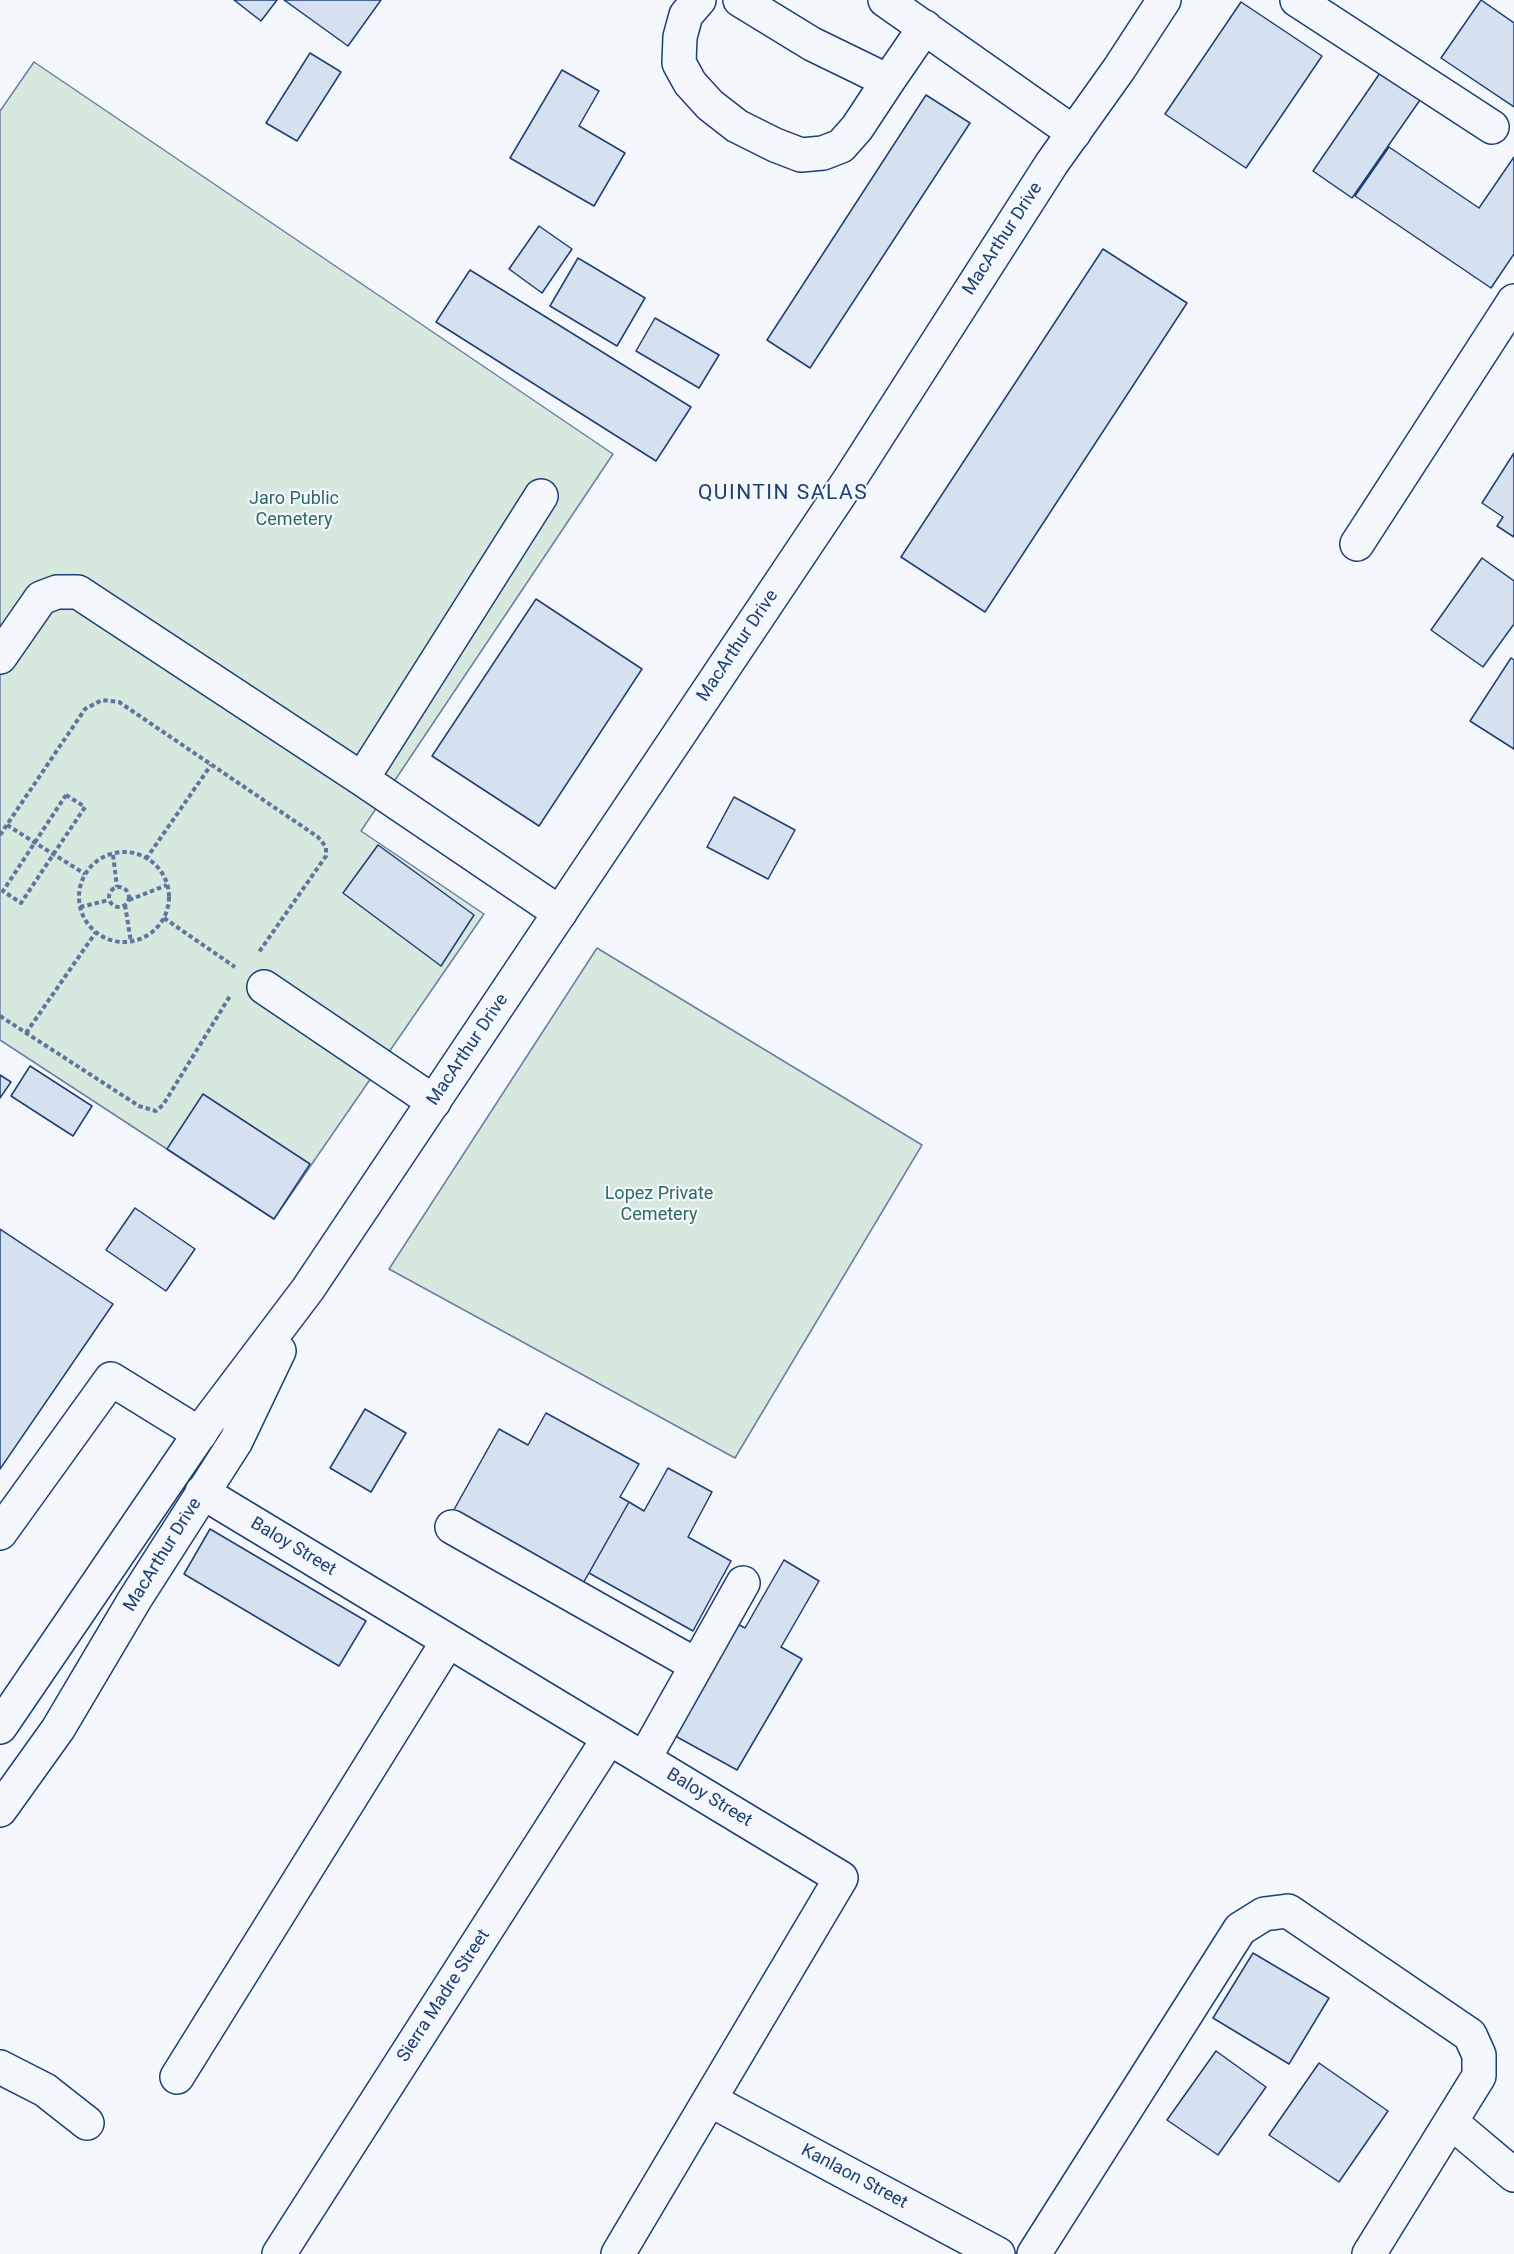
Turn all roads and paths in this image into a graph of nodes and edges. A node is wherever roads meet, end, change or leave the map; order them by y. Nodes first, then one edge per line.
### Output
1 (699, 0) edge
2 (740, 0) edge
3 (885, 0) edge
4 (1164, 0) edge
5 (1297, 0) edge
6 (925, 27) junction
7 (888, 81) junction
8 (1492, 127) dead end
9 (1074, 133) junction
10 (1514, 300) edge
11 (541, 496) dead end
12 (1357, 544) dead end
13 (0, 657) edge
14 (211, 765) junction
15 (362, 779) junction
16 (7, 825) junction
17 (0, 835) edge
18 (35, 842) junction
19 (53, 854) junction
20 (112, 855) junction
21 (146, 859) junction
22 (85, 874) junction
23 (167, 885) junction
24 (117, 887) junction
25 (109, 900) junction
26 (129, 900) junction
27 (126, 905) junction
28 (80, 907) junction
29 (560, 913) junction
30 (164, 918) junction
31 (96, 932) junction
32 (131, 942) junction
33 (254, 980) junction
34 (0, 1016) edge
35 (26, 1033) junction
36 (434, 1102) junction
37 (308, 1290) junction
38 (200, 1434) junction
39 (202, 1492) junction
40 (452, 1527) dead end
41 (0, 1533) edge
42 (742, 1583) dead end
43 (448, 1641) junction
44 (696, 1665) junction
45 (4, 1703) edge
46 (58, 1729) junction
47 (609, 1738) junction
48 (644, 1759) junction
49 (0, 1810) edge
50 (0, 2067) edge
51 (177, 2077) dead end
52 (710, 2100) junction
53 (1451, 2122) junction
54 (87, 2123) dead end
55 (1514, 2175) edge
56 (279, 2254) edge
57 (618, 2254) edge
58 (998, 2254) edge
59 (1034, 2254) edge
60 (1369, 2254) edge

1 - 7 street
2 - 7 street
3 - 6 street
4 - 9 street, MacArthur Drive
5 - 8 street
6 - 7 street
6 - 9 street
9 - 29 street, MacArthur Drive
10 - 12 street
11 - 15 street
13 - 15 street
14 - 16 path
14 - 21 path
14 - 33 path
15 - 29 street
16 - 17 path
16 - 18 path
18 - 19 path
18 - 19 path
18 - 19 path
19 - 22 path
20 - 21 path
20 - 22 path
20 - 24 path
21 - 23 path
22 - 28 path
23 - 26 path
23 - 30 path
24 - 25 path
24 - 26 path
25 - 27 path
25 - 28 path
26 - 27 path
27 - 32 path
28 - 31 path
29 - 36 street, MacArthur Drive
30 - 32 path
30 - 33 path
31 - 32 path
31 - 35 path
33 - 35 path
33 - 36 street
34 - 35 path
36 - 37 street, MacArthur Drive
37 - 38 street, MacArthur Drive
37 - 39 street, MacArthur Drive
38 - 41 street
38 - 45 street, MacArthur Drive
39 - 43 street, Baloy Street
39 - 46 street, MacArthur Drive
40 - 44 street
42 - 44 street
43 - 47 street, Baloy Street
43 - 51 street
44 - 48 street
45 - 46 street
46 - 49 street, MacArthur Drive
47 - 48 street, Baloy Street
47 - 56 street, Sierra Madre Street
48 - 52 street, Baloy Street
50 - 54 street
52 - 57 street, Baloy Street
52 - 58 street, Kanlaon Street
53 - 55 street
53 - 59 street
53 - 60 street

